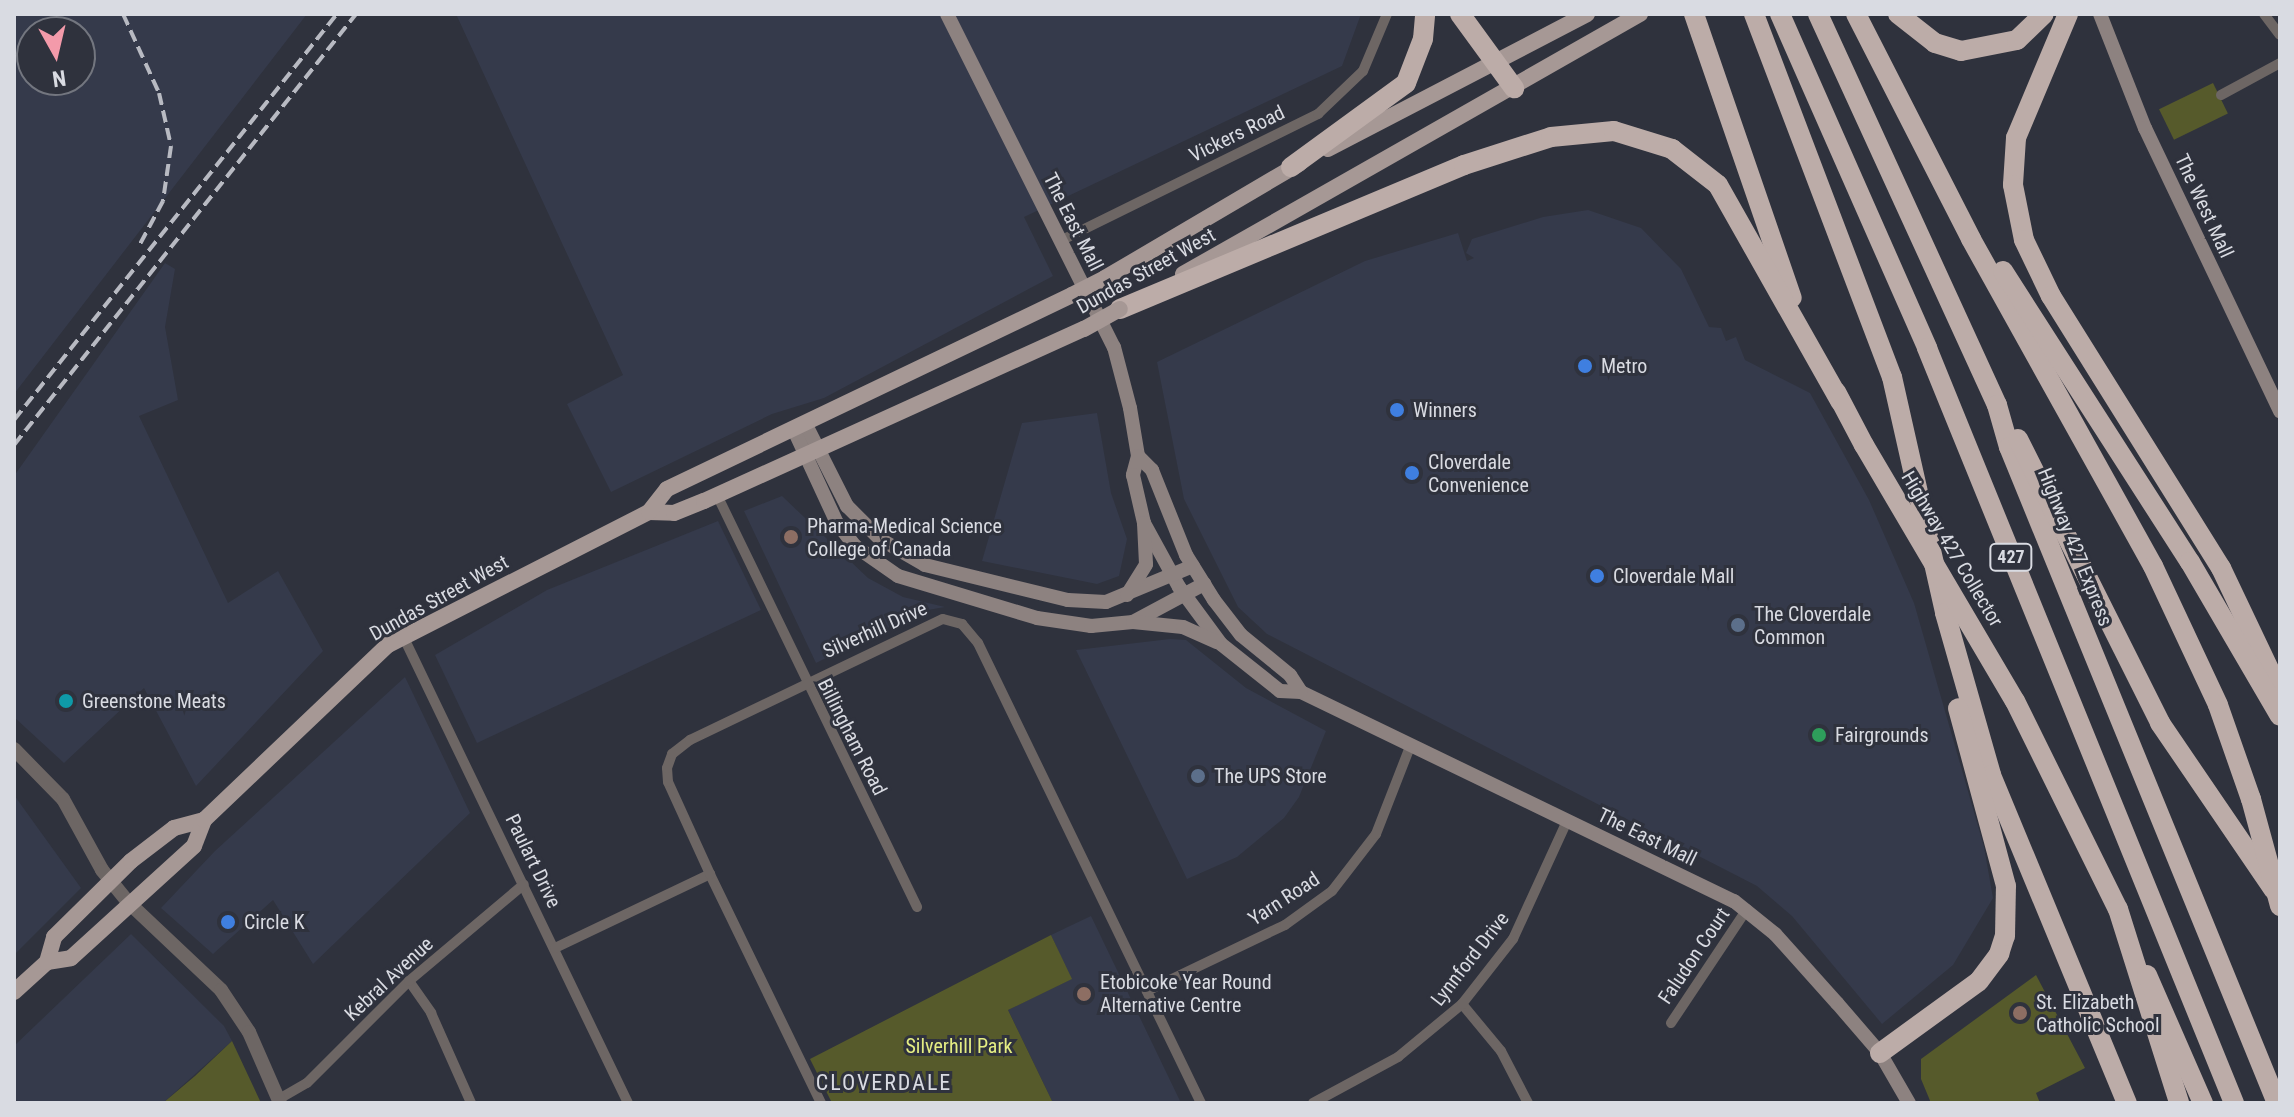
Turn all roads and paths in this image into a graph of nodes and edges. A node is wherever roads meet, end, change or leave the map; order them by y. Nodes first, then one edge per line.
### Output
1 (947, 14) edge
2 (1387, 14) edge
3 (1425, 14) edge
4 (1460, 14) edge
5 (1587, 14) edge
6 (1640, 14) edge
7 (1754, 14) edge
8 (1780, 14) edge
9 (1818, 14) edge
10 (1856, 14) edge
11 (1863, 14) edge
12 (1898, 14) edge
13 (2044, 14) edge
14 (2068, 14) edge
15 (2100, 14) edge
16 (2264, 14) edge
17 (1690, 15) edge
18 (2280, 35) edge
19 (2280, 63) edge
20 (1492, 64) junction
21 (1514, 88) junction
22 (2221, 95) dead end
23 (1291, 167) junction
24 (1060, 241) junction
25 (1120, 309) junction
26 (1841, 402) junction
27 (1997, 405) junction
28 (2280, 411) edge
29 (800, 428) junction
30 (810, 452) junction
31 (1138, 456) junction
32 (717, 495) junction
33 (649, 512) junction
34 (1144, 523) junction
35 (1193, 566) junction
36 (1174, 577) junction
37 (1204, 584) junction
38 (1185, 595) junction
39 (1124, 599) junction
40 (1945, 613) junction
41 (1133, 622) junction
42 (403, 636) junction
43 (1221, 644) junction
44 (805, 682) junction
45 (1301, 692) junction
46 (2280, 695) edge
47 (2280, 716) edge
48 (1411, 744) junction
49 (14, 749) edge
50 (204, 820) junction
51 (1567, 821) junction
52 (710, 874) junction
53 (110, 880) junction
54 (524, 884) junction
55 (2280, 899) edge
56 (128, 902) junction
57 (2280, 906) edge
58 (917, 907) dead end
59 (1747, 909) junction
60 (2118, 909) junction
61 (555, 948) junction
62 (47, 962) junction
63 (409, 981) junction
64 (1147, 991) junction
65 (14, 992) edge
66 (1462, 1004) junction
67 (1671, 1023) dead end
68 (1880, 1053) junction
69 (279, 1101) edge
70 (1906, 1102) edge
71 (471, 1103) edge
72 (628, 1103) edge
73 (821, 1103) edge
74 (1201, 1103) edge
75 (1313, 1103) edge
76 (1528, 1103) edge
77 (2127, 1103) edge
78 (2179, 1103) edge
79 (2203, 1103) edge
80 (2234, 1103) edge
81 (2277, 1103) edge

1 - 24 main road, The East Mall
2 - 24 street, Vickers Road
3 - 23 highway
4 - 20 highway
5 - 20 main road, Dundas Street West
6 - 21 main road, Dundas Street West
7 - 40 highway
8 - 80 highway, 427
9 - 27 highway, Highway 427 Express / 427
10 - 57 highway, bridge
11 - 47 highway
12 - 13 highway
14 - 46 highway
15 - 28 main road, The West Mall
16 - 18 street
17 - 26 highway, Highway 427 Collector
19 - 22 street
20 - 21 highway
20 - 23 main road, Dundas Street West
21 - 25 main road, Dundas Street West
23 - 29 main road, Dundas Street West, bridge
24 - 31 main road, The East Mall
25 - 26 highway
25 - 30 main road, Dundas Street West, bridge
26 - 60 highway, Highway 427 Collector, bridge
27 - 55 highway
27 - 81 highway, Highway 427 Express / 427
29 - 30 main road
29 - 33 main road, Dundas Street West
30 - 32 main road, Dundas Street West
30 - 39 main road
30 - 41 main road
31 - 34 main road, The East Mall
31 - 35 main road, The East Mall
32 - 33 main road, Dundas Street West
32 - 44 street, Billingham Road
33 - 42 main road, Dundas Street West
34 - 36 main road, The East Mall
34 - 39 main road
35 - 36 main road
35 - 37 main road, The East Mall
36 - 38 main road, The East Mall
36 - 39 main road
37 - 38 main road
37 - 45 main road, The East Mall
38 - 41 main road
38 - 43 main road, The East Mall
40 - 68 highway
40 - 77 highway
41 - 43 main road
42 - 50 main road, Dundas Street West
42 - 54 street, Paulart Drive
43 - 45 main road, The East Mall
44 - 52 street, Silverhill Drive
44 - 58 street, Billingham Road
44 - 64 street, Silverhill Drive
45 - 48 main road, The East Mall
48 - 51 main road, The East Mall
48 - 64 street, Yarn Road
49 - 53 street
50 - 53 main road, Dundas Street West
50 - 56 main road, Dundas Street West
51 - 59 main road, The East Mall
51 - 66 street, Lynnford Drive
52 - 61 street
52 - 73 street, Silverhill Drive
53 - 56 street
53 - 62 main road, Dundas Street West
54 - 61 street, Paulart Drive
54 - 63 street, Kebral Avenue
56 - 62 main road, Dundas Street West
56 - 69 street
59 - 67 street, Faludon Court
59 - 68 main road, The East Mall
60 - 78 highway, Highway 427 Collector
60 - 79 highway
61 - 72 street, Paulart Drive
62 - 65 main road, Dundas Street West
63 - 69 street, Kebral Avenue
63 - 71 street
64 - 74 street, Silverhill Drive
66 - 75 street, Lynnford Drive
66 - 76 street
68 - 70 main road, The East Mall

